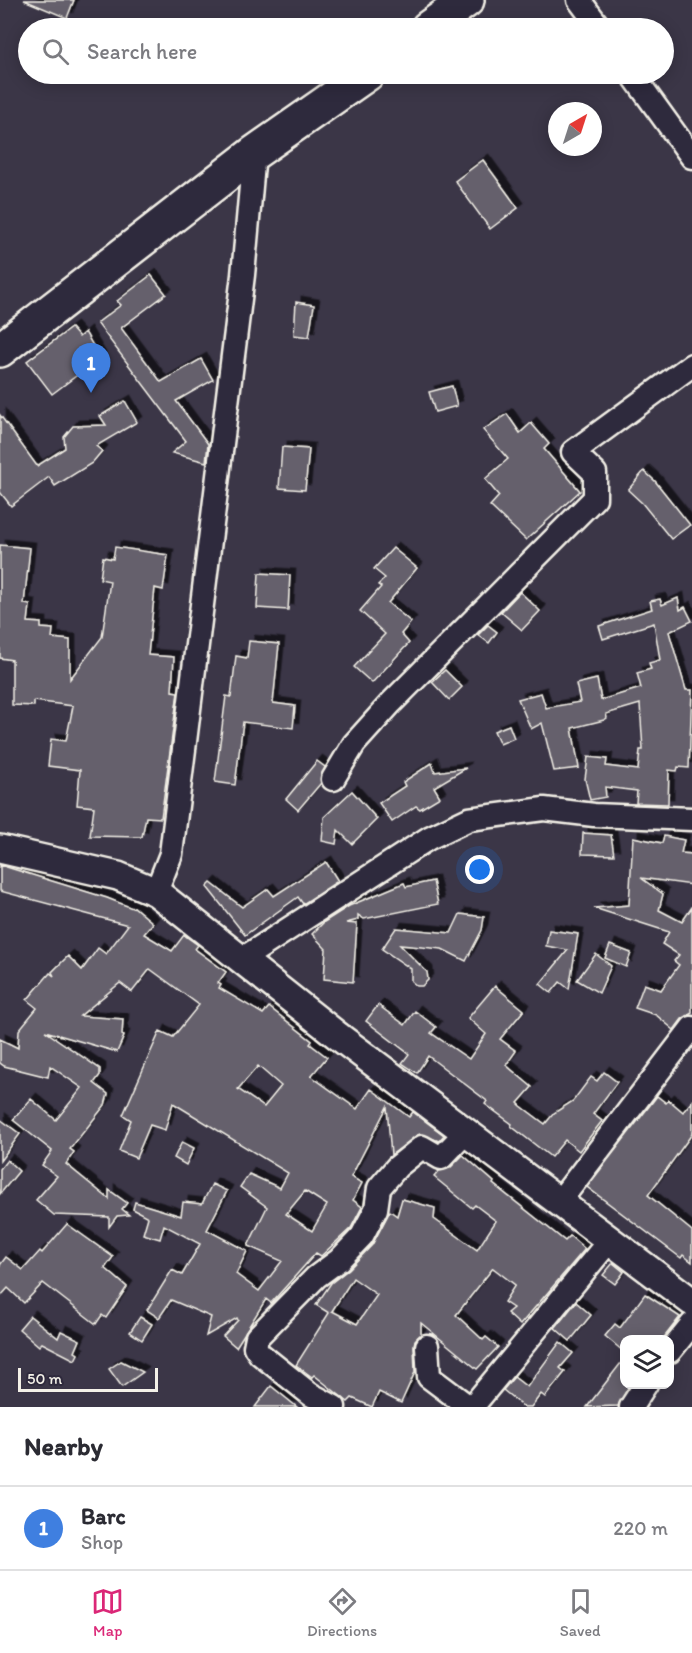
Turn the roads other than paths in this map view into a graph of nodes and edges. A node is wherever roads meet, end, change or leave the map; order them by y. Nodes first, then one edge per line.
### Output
1 (467, 0) edge
2 (579, 0) edge
3 (443, 18) edge
4 (592, 18) edge
5 (353, 84) edge
6 (639, 84) edge
7 (254, 153) junction
8 (692, 157) edge
9 (0, 350) edge
10 (692, 365) edge
11 (333, 779) dead end
12 (692, 819) edge
13 (0, 849) edge
14 (156, 892) junction
15 (242, 959) junction
16 (692, 1028) edge
17 (466, 1131) junction
18 (559, 1202) junction
19 (609, 1241) junction
20 (692, 1302) edge
21 (692, 1324) edge
22 (427, 1346) dead end
23 (674, 1346) edge
24 (643, 1389) edge
25 (334, 1407) edge
26 (471, 1407) edge
27 (631, 1407) edge

1 - 3 main road
2 - 4 street
5 - 7 main road
6 - 8 street
7 - 9 main road
7 - 14 street
10 - 11 street
12 - 15 street
13 - 14 street
14 - 15 street
15 - 17 street
16 - 18 street
17 - 18 street
17 - 25 street
18 - 19 street
19 - 20 street
19 - 26 street
21 - 23 street
22 - 26 street
24 - 27 street

